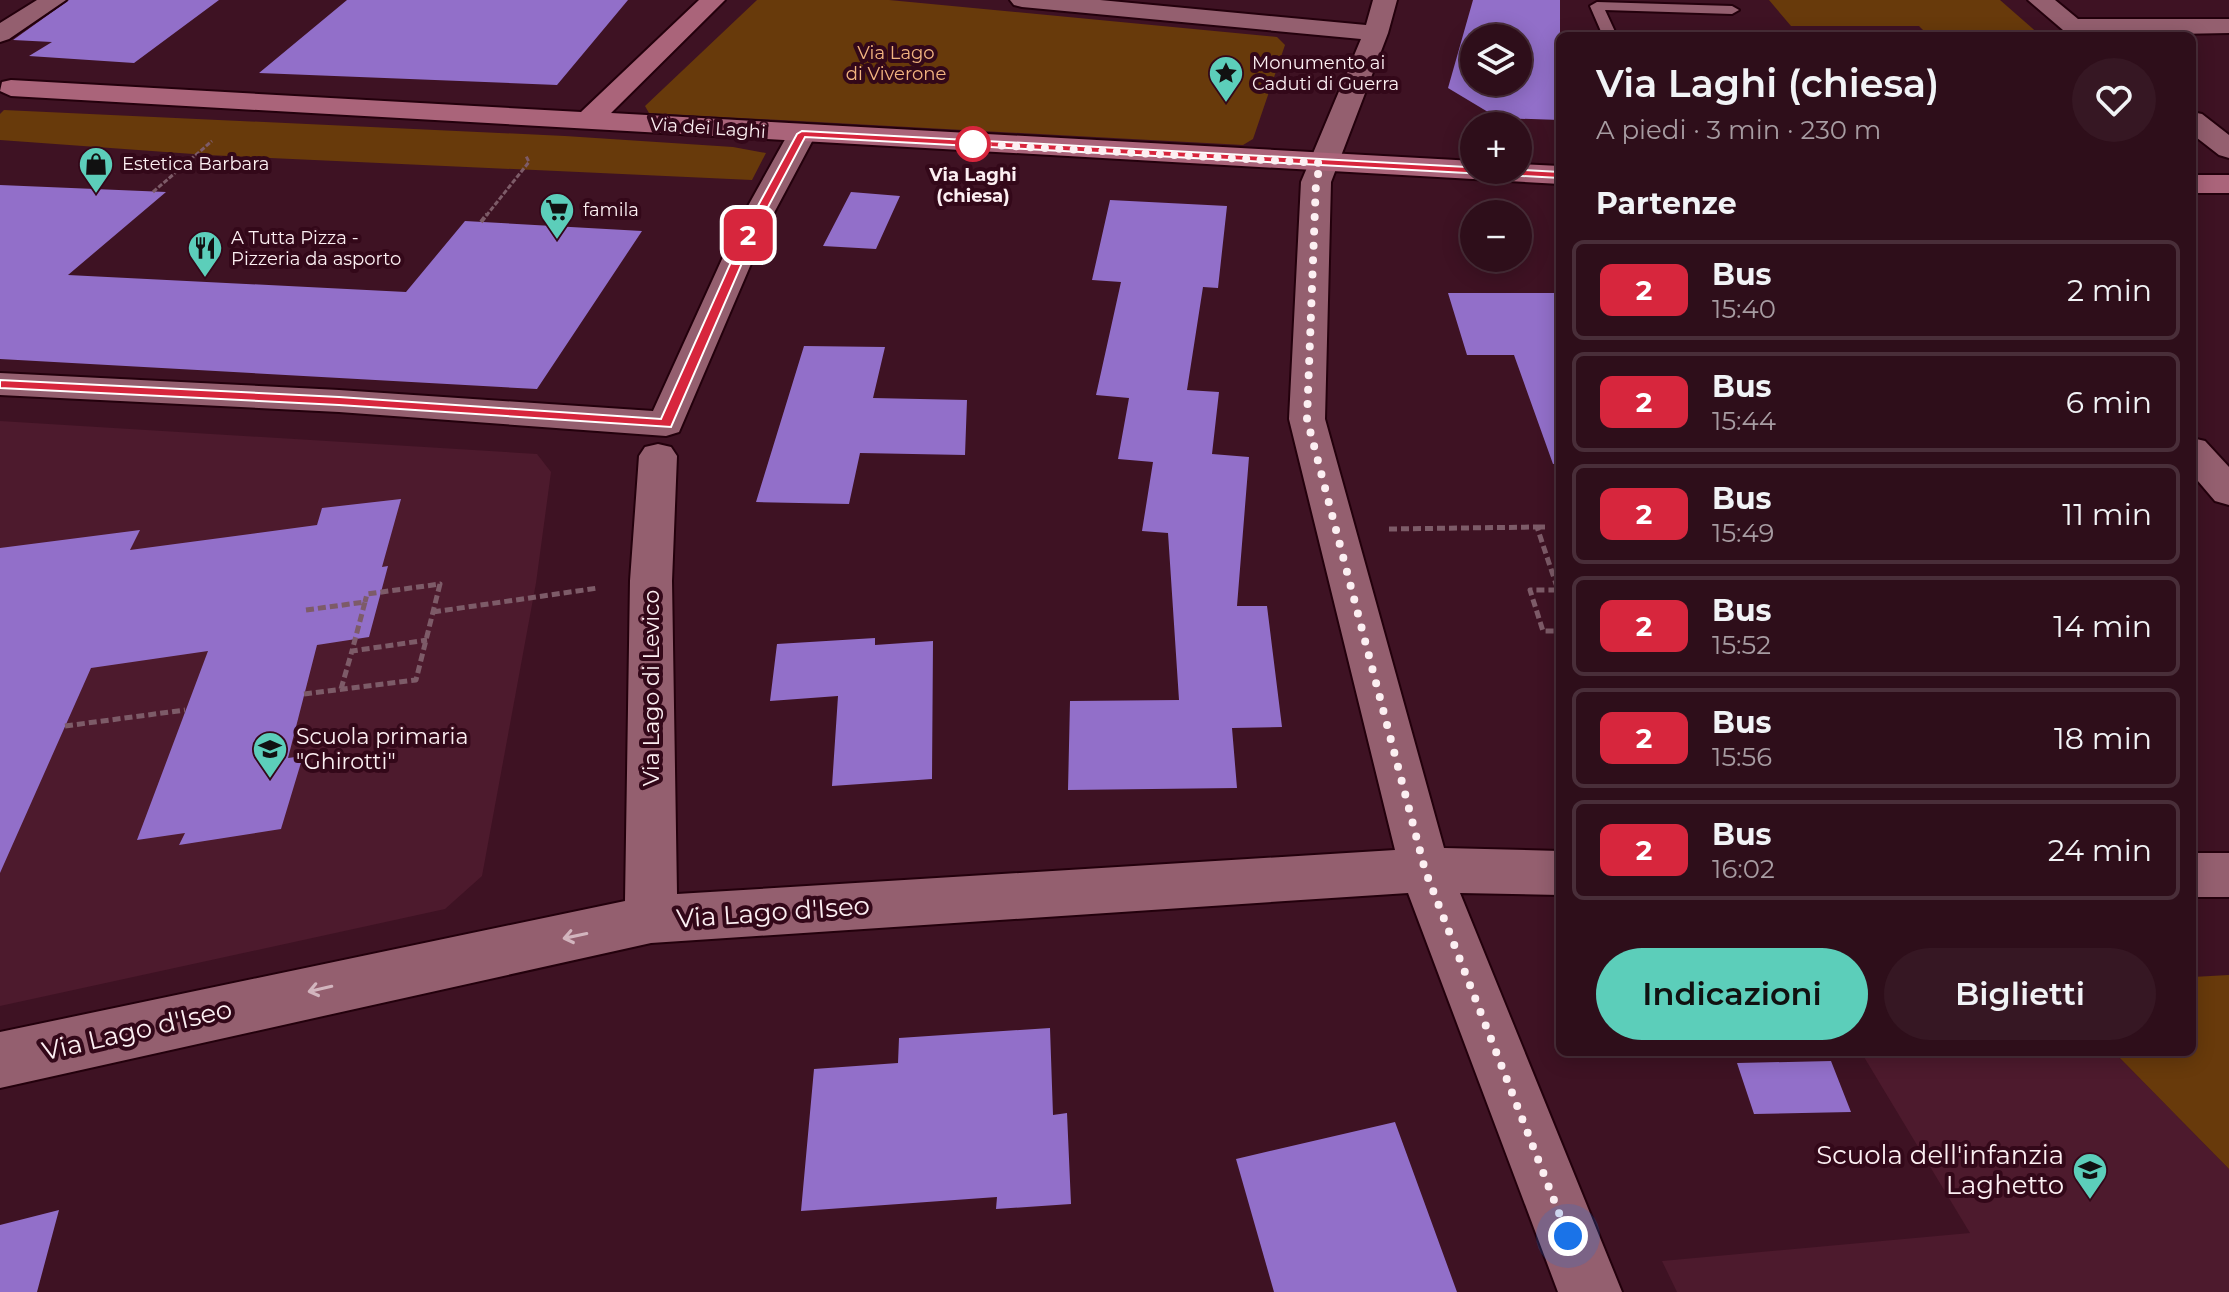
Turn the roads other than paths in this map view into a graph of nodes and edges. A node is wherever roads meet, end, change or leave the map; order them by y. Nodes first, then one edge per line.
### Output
1 (54, 0) edge
2 (713, 0) edge
3 (1022, 0) edge
4 (1385, 0) edge
5 (2040, 0) edge
6 (1732, 10) dead end
7 (2229, 26) edge
8 (2079, 31) edge
9 (1608, 32) edge
10 (1376, 33) junction
11 (0, 34) edge
12 (4, 90) edge
13 (587, 121) junction
14 (2196, 123) edge
15 (802, 134) junction
16 (2229, 149) edge
17 (1321, 163) junction
18 (1556, 175) edge
19 (2196, 184) edge
20 (2229, 184) edge
21 (0, 384) edge
22 (662, 440) junction
23 (2196, 455) edge
24 (2229, 492) edge
25 (1425, 870) junction
26 (1556, 873) edge
27 (2196, 875) edge
28 (2229, 875) edge
29 (651, 919) junction
30 (0, 1060) edge
31 (1590, 1292) edge

1 - 11 street
2 - 13 street
3 - 10 street
4 - 10 street
5 - 8 street
6 - 9 lane
7 - 8 street
10 - 17 street
12 - 13 street, Via dei Laghi
13 - 15 street, Via dei Laghi
14 - 16 street
15 - 17 street, Via dei Laghi
15 - 22 street, Via Lago di Levico
17 - 18 street, Via dei Laghi
17 - 25 street
19 - 20 street
21 - 22 street
22 - 29 street, Via Lago di Levico
23 - 24 street
25 - 26 street, Via Lago d'Iseo
25 - 29 street, Via Lago d'Iseo
25 - 31 street
27 - 28 street
29 -> 30 street, Via Lago d'Iseo

